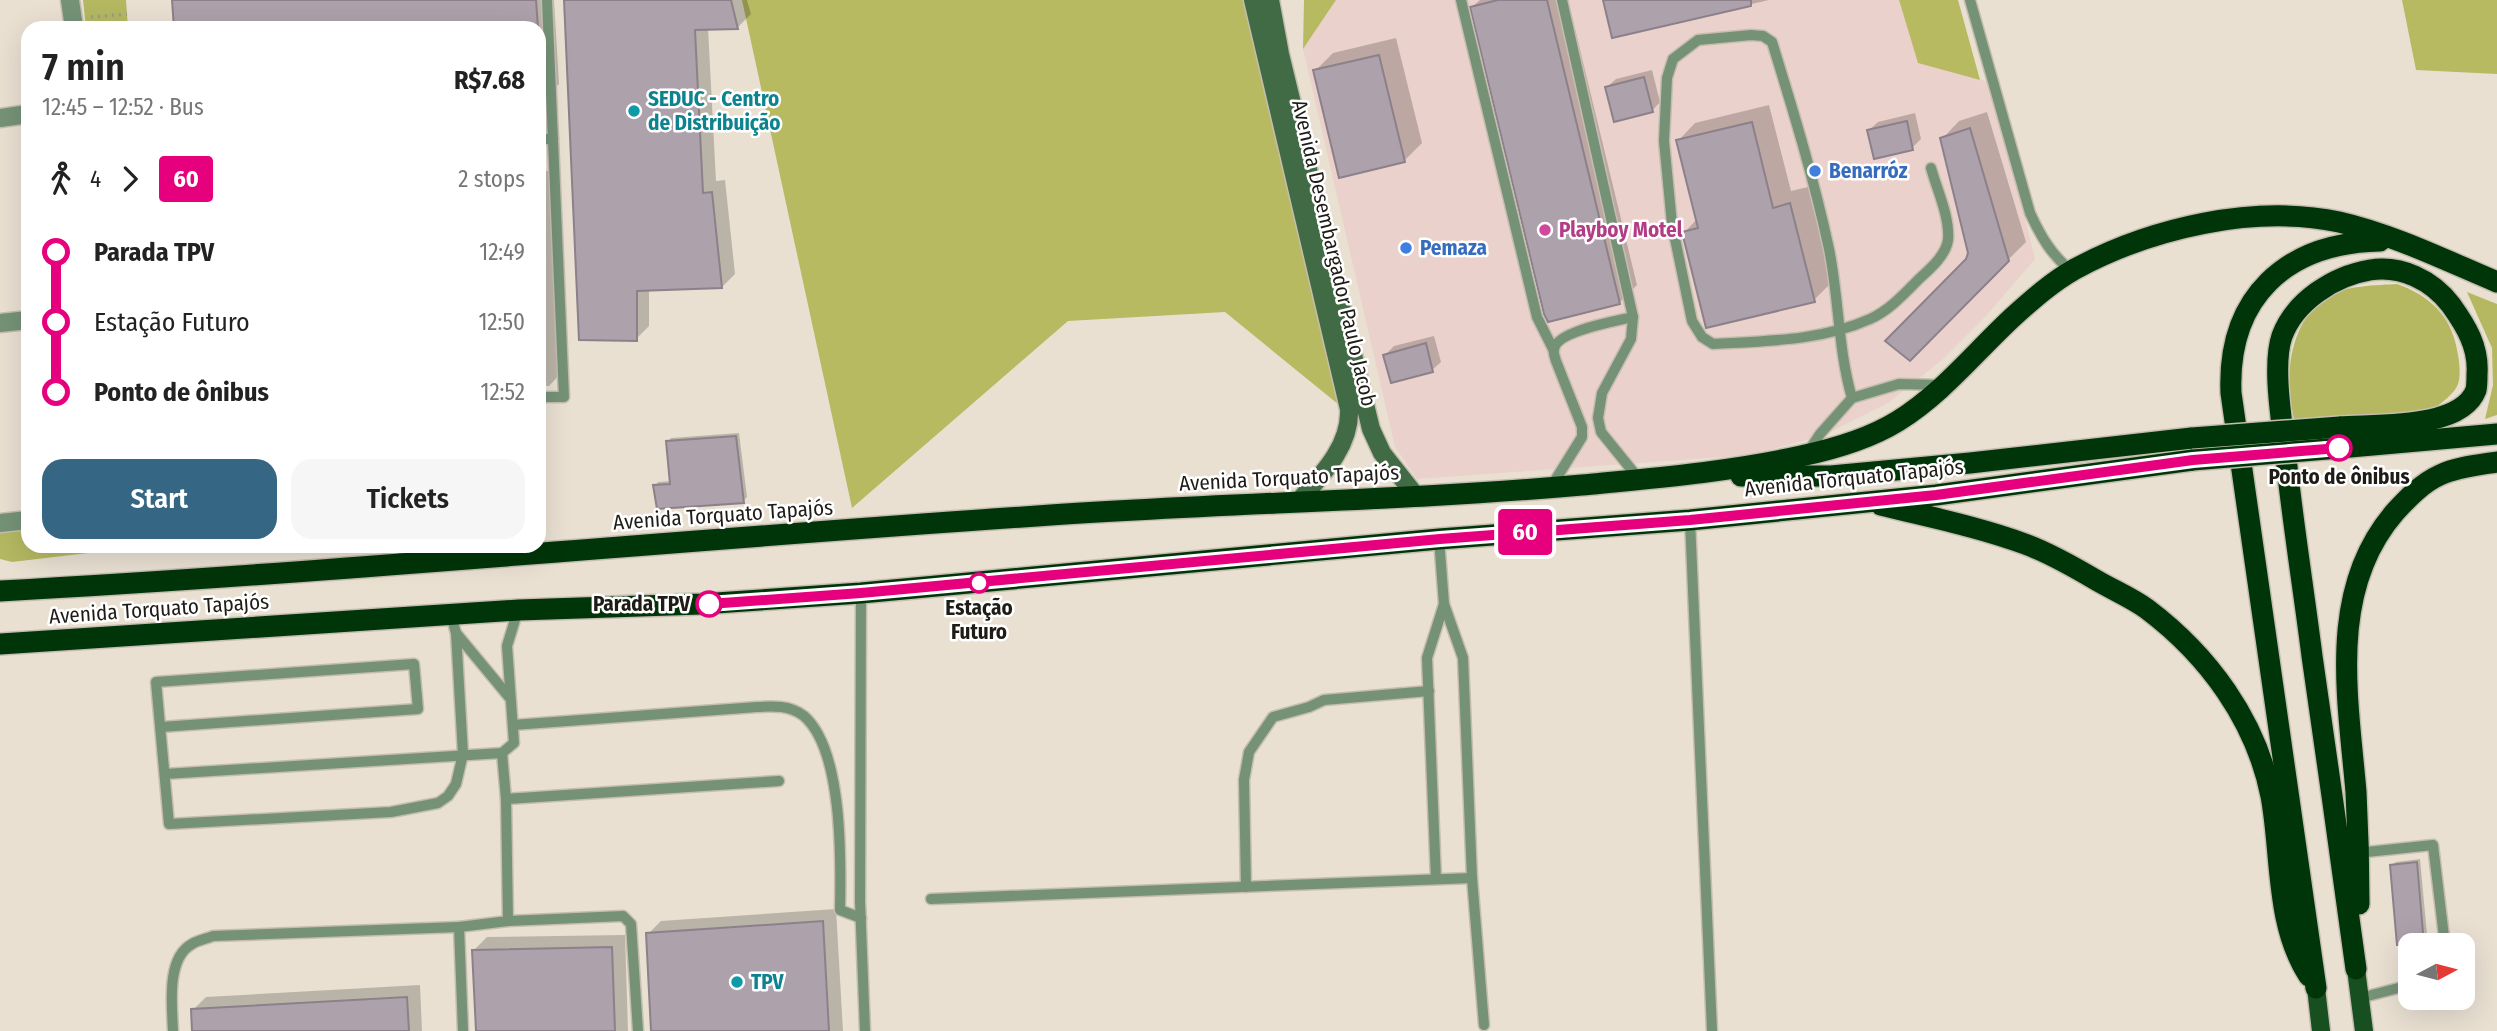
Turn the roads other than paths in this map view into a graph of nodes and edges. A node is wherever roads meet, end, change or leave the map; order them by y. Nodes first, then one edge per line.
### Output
1 (70, 0) edge
2 (547, 0) edge
3 (1253, 0) edge
4 (1270, 0) edge
5 (1461, 0) edge
6 (1562, 0) edge
7 (1970, 0) edge
8 (78, 21) edge
9 (21, 115) edge
10 (0, 118) edge
11 (546, 139) edge
12 (553, 139) junction
13 (1931, 167) dead end
14 (2394, 241) junction
15 (2071, 271) junction
16 (2494, 281) edge
17 (1633, 317) junction
18 (21, 321) edge
19 (0, 323) edge
20 (1841, 329) junction
21 (1553, 349) junction
22 (1942, 386) junction
23 (546, 397) edge
24 (1852, 398) junction
25 (2494, 434) edge
26 (1807, 455) junction
27 (2497, 462) edge
28 (1668, 477) junction
29 (1639, 479) junction
30 (1551, 487) junction
31 (1416, 496) junction
32 (1298, 502) junction
33 (1866, 502) junction
34 (1690, 520) junction
35 (21, 521) edge
36 (0, 523) edge
37 (1440, 539) junction
38 (546, 548) edge
39 (407, 553) edge
40 (476, 553) edge
41 (392, 565) junction
42 (0, 591) edge
43 (861, 593) junction
44 (1444, 604) junction
45 (519, 610) junction
46 (453, 624) junction
47 (0, 644) edge
48 (1429, 691) junction
49 (509, 697) junction
50 (513, 725) junction
51 (161, 727) junction
52 (502, 753) junction
53 (463, 754) junction
54 (165, 774) junction
55 (779, 781) dead end
56 (506, 799) junction
57 (2357, 853) junction
58 (1472, 878) junction
59 (1436, 879) junction
60 (1246, 887) junction
61 (931, 899) dead end
62 (861, 918) junction
63 (508, 920) junction
64 (459, 927) junction
65 (2444, 933) edge
66 (2356, 969) junction
67 (2316, 988) junction
68 (2398, 988) edge
69 (2360, 998) junction
70 (1484, 1025) dead end
71 (173, 1031) edge
72 (463, 1031) edge
73 (638, 1031) edge
74 (865, 1031) edge
75 (1712, 1031) edge
76 (2321, 1031) edge
77 (2364, 1031) edge

1 - 8 street
2 - 12 lane
3 - 32 street, Avenida Desembargador Paulo Jacob
4 - 31 street, Avenida Desembargador Paulo Jacob
5 - 21 lane
6 - 17 lane
7 - 15 lane
9 - 10 street
11 - 12 lane
12 - 23 lane
13 - 20 lane
14 - 15 highway, Avenida Torquato Tapajós
14 - 16 highway, Avenida Torquato Tapajós
14 - 67 highway
15 - 22 highway, Avenida Torquato Tapajós
17 - 21 lane
17 - 29 lane
18 - 19 street
20 - 20 lane
20 - 24 lane
21 - 30 lane
22 - 24 lane
22 - 26 highway, Avenida Torquato Tapajós
24 - 26 lane
25 - 33 highway, Avenida Torquato Tapajós, bridge
26 - 28 highway, Avenida Torquato Tapajós
27 - 57 highway
28 - 29 highway, Avenida Torquato Tapajós
28 - 66 highway, bridge
29 - 30 highway, Avenida Torquato Tapajós
30 - 31 highway, Avenida Torquato Tapajós
31 - 32 highway, Avenida Torquato Tapajós
32 - 38 highway, Avenida Torquato Tapajós
33 - 34 highway, Avenida Torquato Tapajós
33 - 67 highway
34 - 37 highway, Avenida Torquato Tapajós
34 - 75 lane
35 - 36 street
37 - 43 highway, Avenida Torquato Tapajós
37 - 44 lane
39 - 41 lane
40 - 41 highway, Avenida Torquato Tapajós
41 - 42 highway, Avenida Torquato Tapajós
43 - 45 highway, Avenida Torquato Tapajós
43 - 62 lane
44 - 48 lane
44 - 58 lane
45 - 46 highway, Avenida Torquato Tapajós
45 - 49 lane
46 - 47 highway, Avenida Torquato Tapajós
46 - 49 lane
46 - 53 lane
48 - 59 lane
48 - 60 lane
49 - 50 lane
50 - 52 lane
50 - 62 lane
51 - 51 lane
51 - 54 lane
52 - 53 lane
52 - 56 lane
53 - 54 lane
53 - 54 lane
55 - 56 lane
56 - 63 lane
57 - 65 lane
57 - 66 highway
58 - 59 lane
58 - 70 lane
59 - 60 lane
60 - 61 lane
62 - 74 lane
63 - 64 lane
63 - 73 lane
64 - 71 lane
64 - 72 lane
66 - 69 main road
67 - 76 main road
68 - 69 lane
69 - 77 main road

